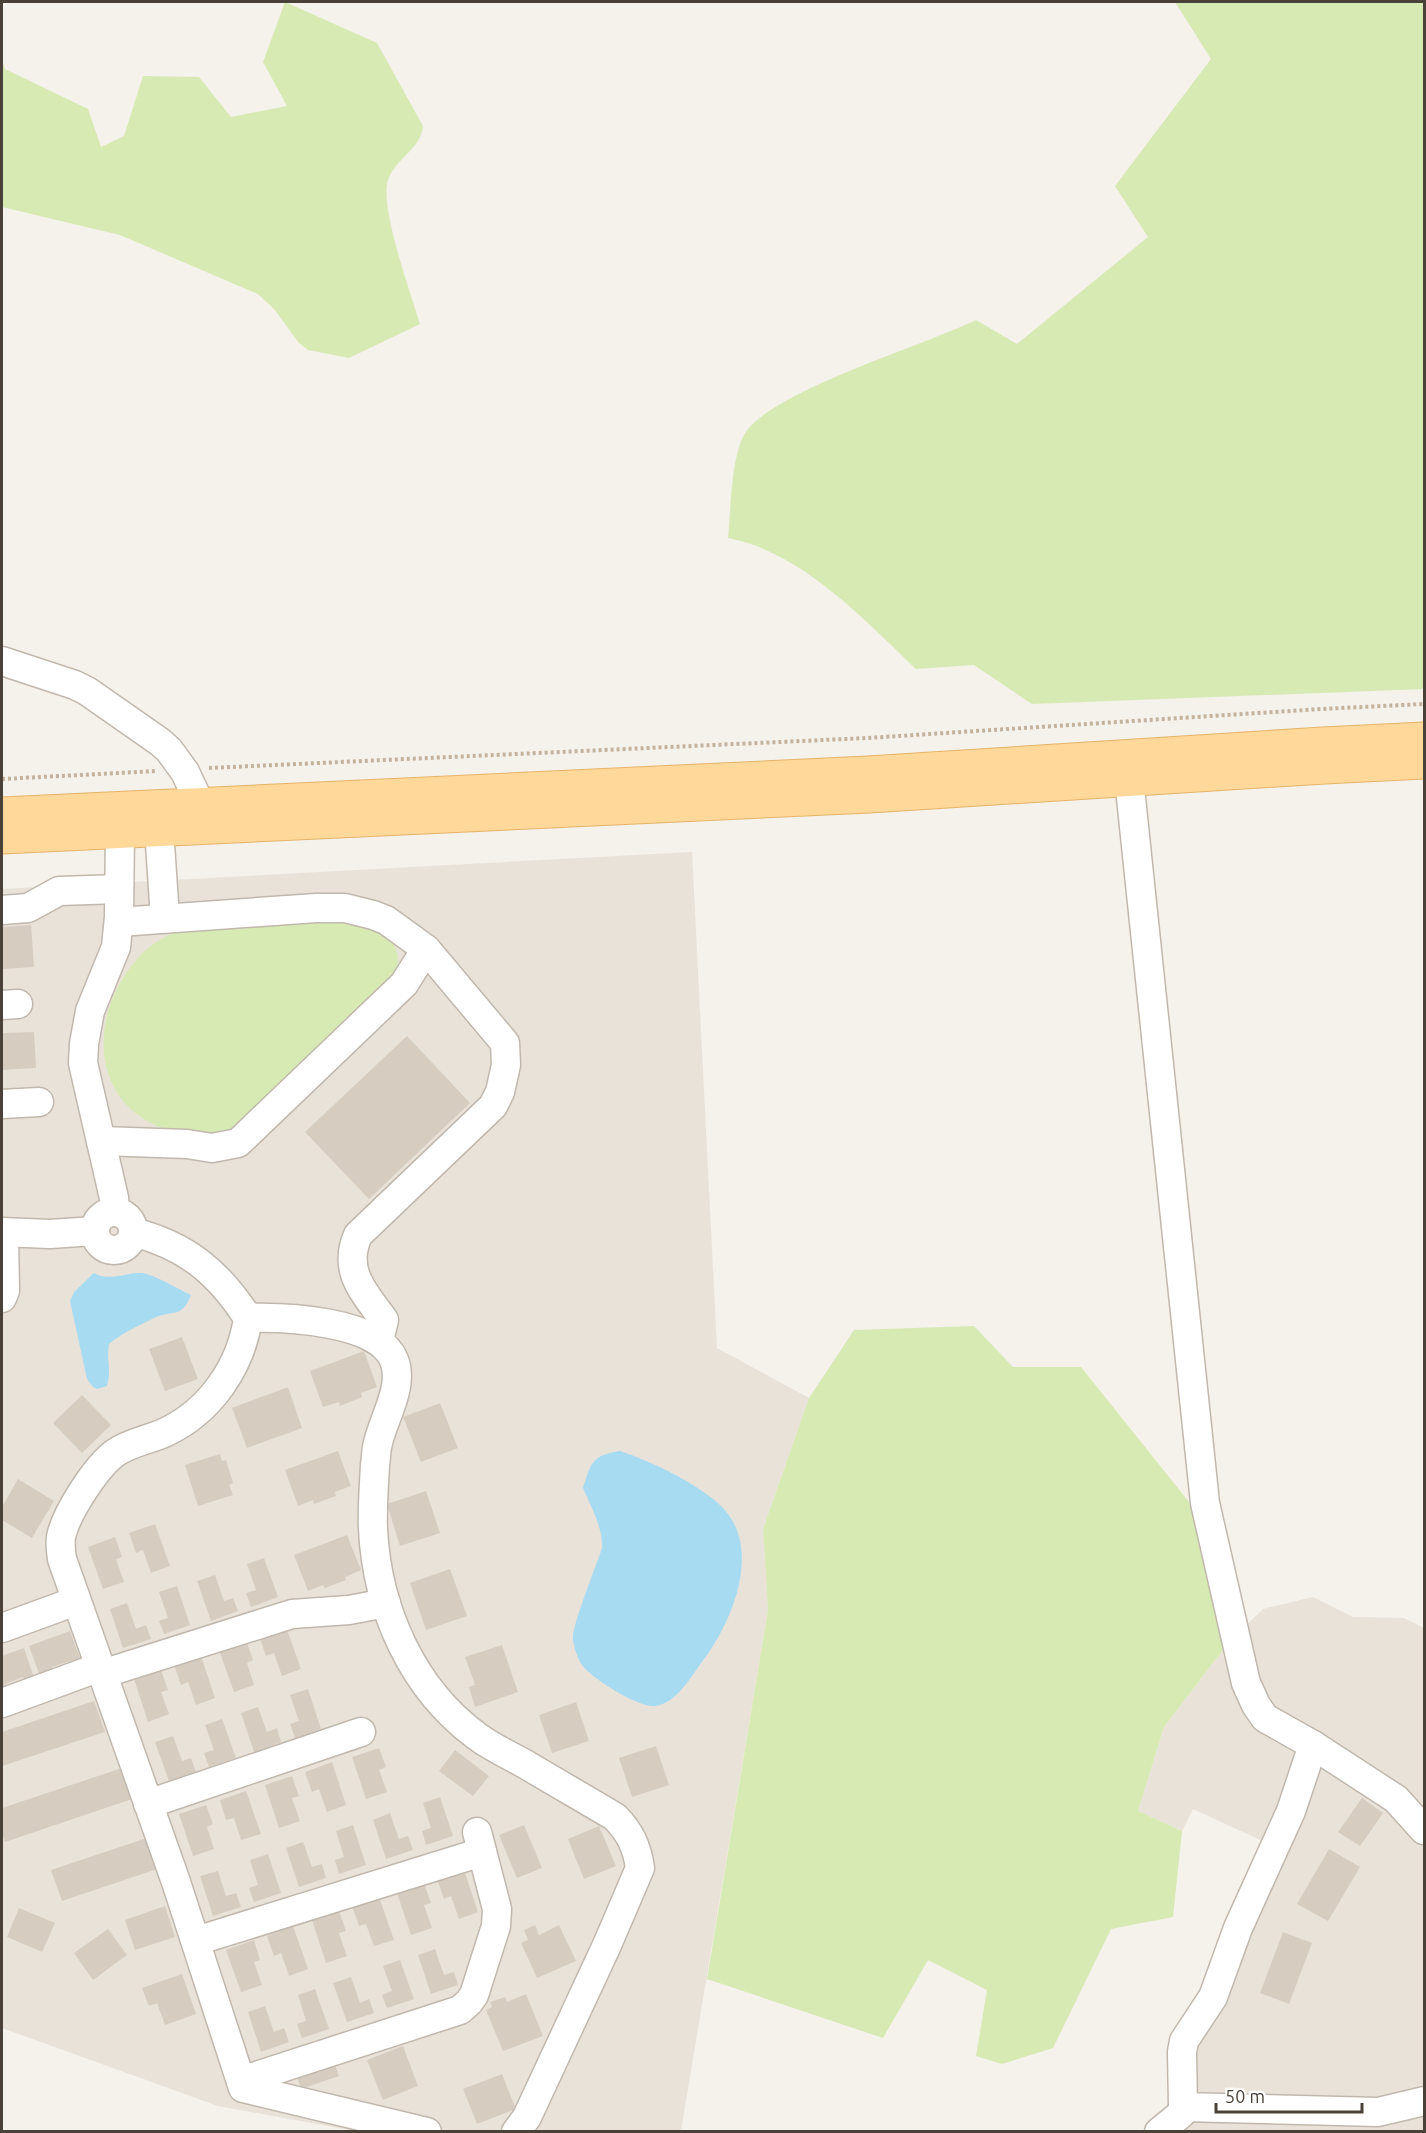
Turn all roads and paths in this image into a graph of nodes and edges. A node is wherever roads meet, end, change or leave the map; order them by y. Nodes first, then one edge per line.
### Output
1 (2, 661) edge
2 (1425, 704) edge
3 (1425, 739) edge
4 (1425, 762) edge
5 (184, 770) junction
6 (2, 779) edge
7 (1129, 779) junction
8 (200, 804) junction
9 (2, 814) edge
10 (159, 829) junction
11 (120, 831) junction
12 (2, 837) edge
13 (119, 889) junction
14 (2, 910) edge
15 (165, 918) junction
16 (119, 922) junction
17 (426, 948) junction
18 (39, 1102) dead end
19 (2, 1104) edge
20 (101, 1141) junction
21 (115, 1225) junction
22 (3, 1232) edge
23 (2, 1298) edge
24 (248, 1318) junction
25 (379, 1341) junction
26 (76, 1600) junction
27 (386, 1603) junction
28 (2, 1628) edge
29 (101, 1670) junction
30 (2, 1703) edge
31 (361, 1732) dead end
32 (1313, 1745) junction
33 (148, 1804) junction
34 (1425, 1830) edge
35 (196, 1941) junction
36 (241, 2081) junction
37 (1425, 2101) edge
38 (1183, 2107) junction
39 (427, 2132) edge
40 (516, 2132) edge
41 (1160, 2132) edge

1 - 5 street
2 - 5 path
3 - 8 main road
4 - 7 main road
5 - 6 path
5 - 8 street
7 - 10 main road
7 - 32 street
8 - 9 main road
10 - 11 main road
10 - 15 street
11 - 12 main road
11 - 13 street
13 - 14 street
13 - 16 street
15 - 16 street
15 - 17 street
16 - 20 street
17 - 20 street
17 - 25 street
18 - 19 street
20 - 21 street
21 - 22 street
21 - 24 street
22 - 23 street
24 - 25 street
24 - 26 street
25 - 27 street
26 - 28 street
26 - 29 street
27 - 29 street
27 - 40 street
29 - 30 street
29 - 33 street
31 - 33 street
32 - 34 street
32 - 38 street
33 - 35 street
35 - 36 street
35 - 36 street
36 - 39 street
37 - 38 street
38 - 41 street

